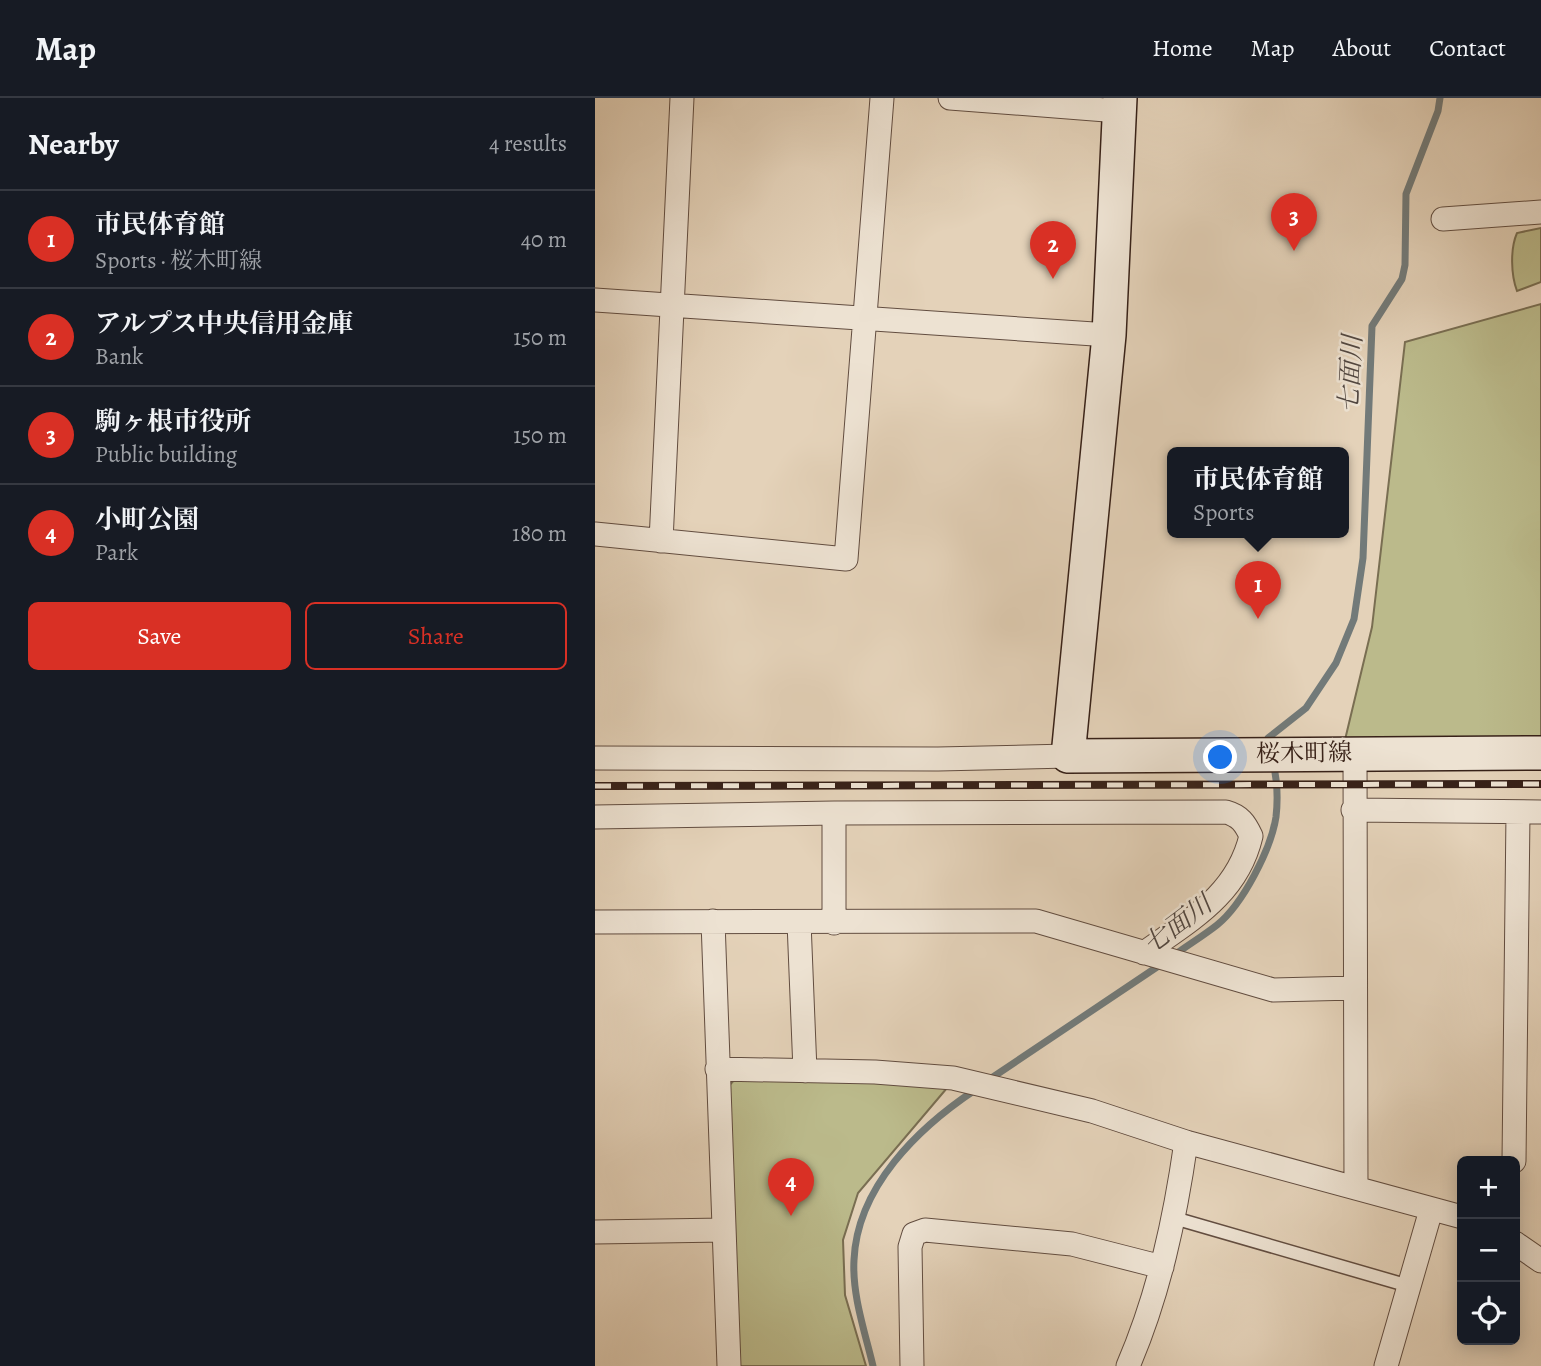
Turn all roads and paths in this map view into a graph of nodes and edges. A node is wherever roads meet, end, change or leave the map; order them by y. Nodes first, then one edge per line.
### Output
1 (682, 98) edge
2 (882, 98) edge
3 (950, 98) edge
4 (1120, 105) edge
5 (1541, 212) edge
6 (1443, 219) dead end
7 (595, 300) edge
8 (672, 304) junction
9 (865, 317) junction
10 (1109, 335) junction
11 (595, 534) edge
12 (661, 541) junction
13 (1355, 753) junction
14 (1541, 753) edge
15 (1068, 756) junction
16 (595, 758) edge
17 (1353, 810) junction
18 (1541, 812) edge
19 (834, 813) junction
20 (1518, 813) junction
21 (595, 817) edge
22 (713, 921) junction
23 (595, 922) edge
24 (799, 922) junction
25 (834, 923) junction
26 (1147, 954) junction
27 (1355, 988) junction
28 (717, 1069) junction
29 (805, 1071) junction
30 (1187, 1142) junction
31 (1514, 1156) edge
32 (1356, 1188) junction
33 (1431, 1210) junction
34 (1457, 1216) edge
35 (1174, 1218) junction
36 (724, 1230) junction
37 (595, 1233) edge
38 (1520, 1246) edge
39 (1541, 1261) edge
40 (1162, 1267) junction
41 (1409, 1286) junction
42 (729, 1366) edge
43 (912, 1366) edge
44 (1128, 1366) edge
45 (1385, 1366) edge

1 - 8 street
2 - 9 street
3 - 4 street
4 - 10 street
5 - 6 street
7 - 8 street
8 - 9 street
8 - 12 street
9 - 10 street
9 - 12 street
10 - 15 street
11 - 12 street
13 - 14 street, 桜木町線
13 - 15 street, 桜木町線
13 - 17 street
15 - 16 street
17 - 20 street
17 - 27 street
18 - 20 street
19 - 21 street
19 - 25 street
19 - 26 street
20 - 31 street
22 - 23 street
22 - 24 street
22 - 28 street
24 - 25 street
24 - 29 street
25 - 26 street
26 - 27 street
27 - 32 street
28 - 29 street
28 - 36 street
29 - 30 street
30 - 32 street
30 - 35 street
32 - 33 street
33 - 34 street
33 - 41 street
35 - 40 street
35 - 41 lane
36 - 37 street
36 - 42 street
38 - 39 street
40 - 43 street
40 - 44 street
41 - 45 street

